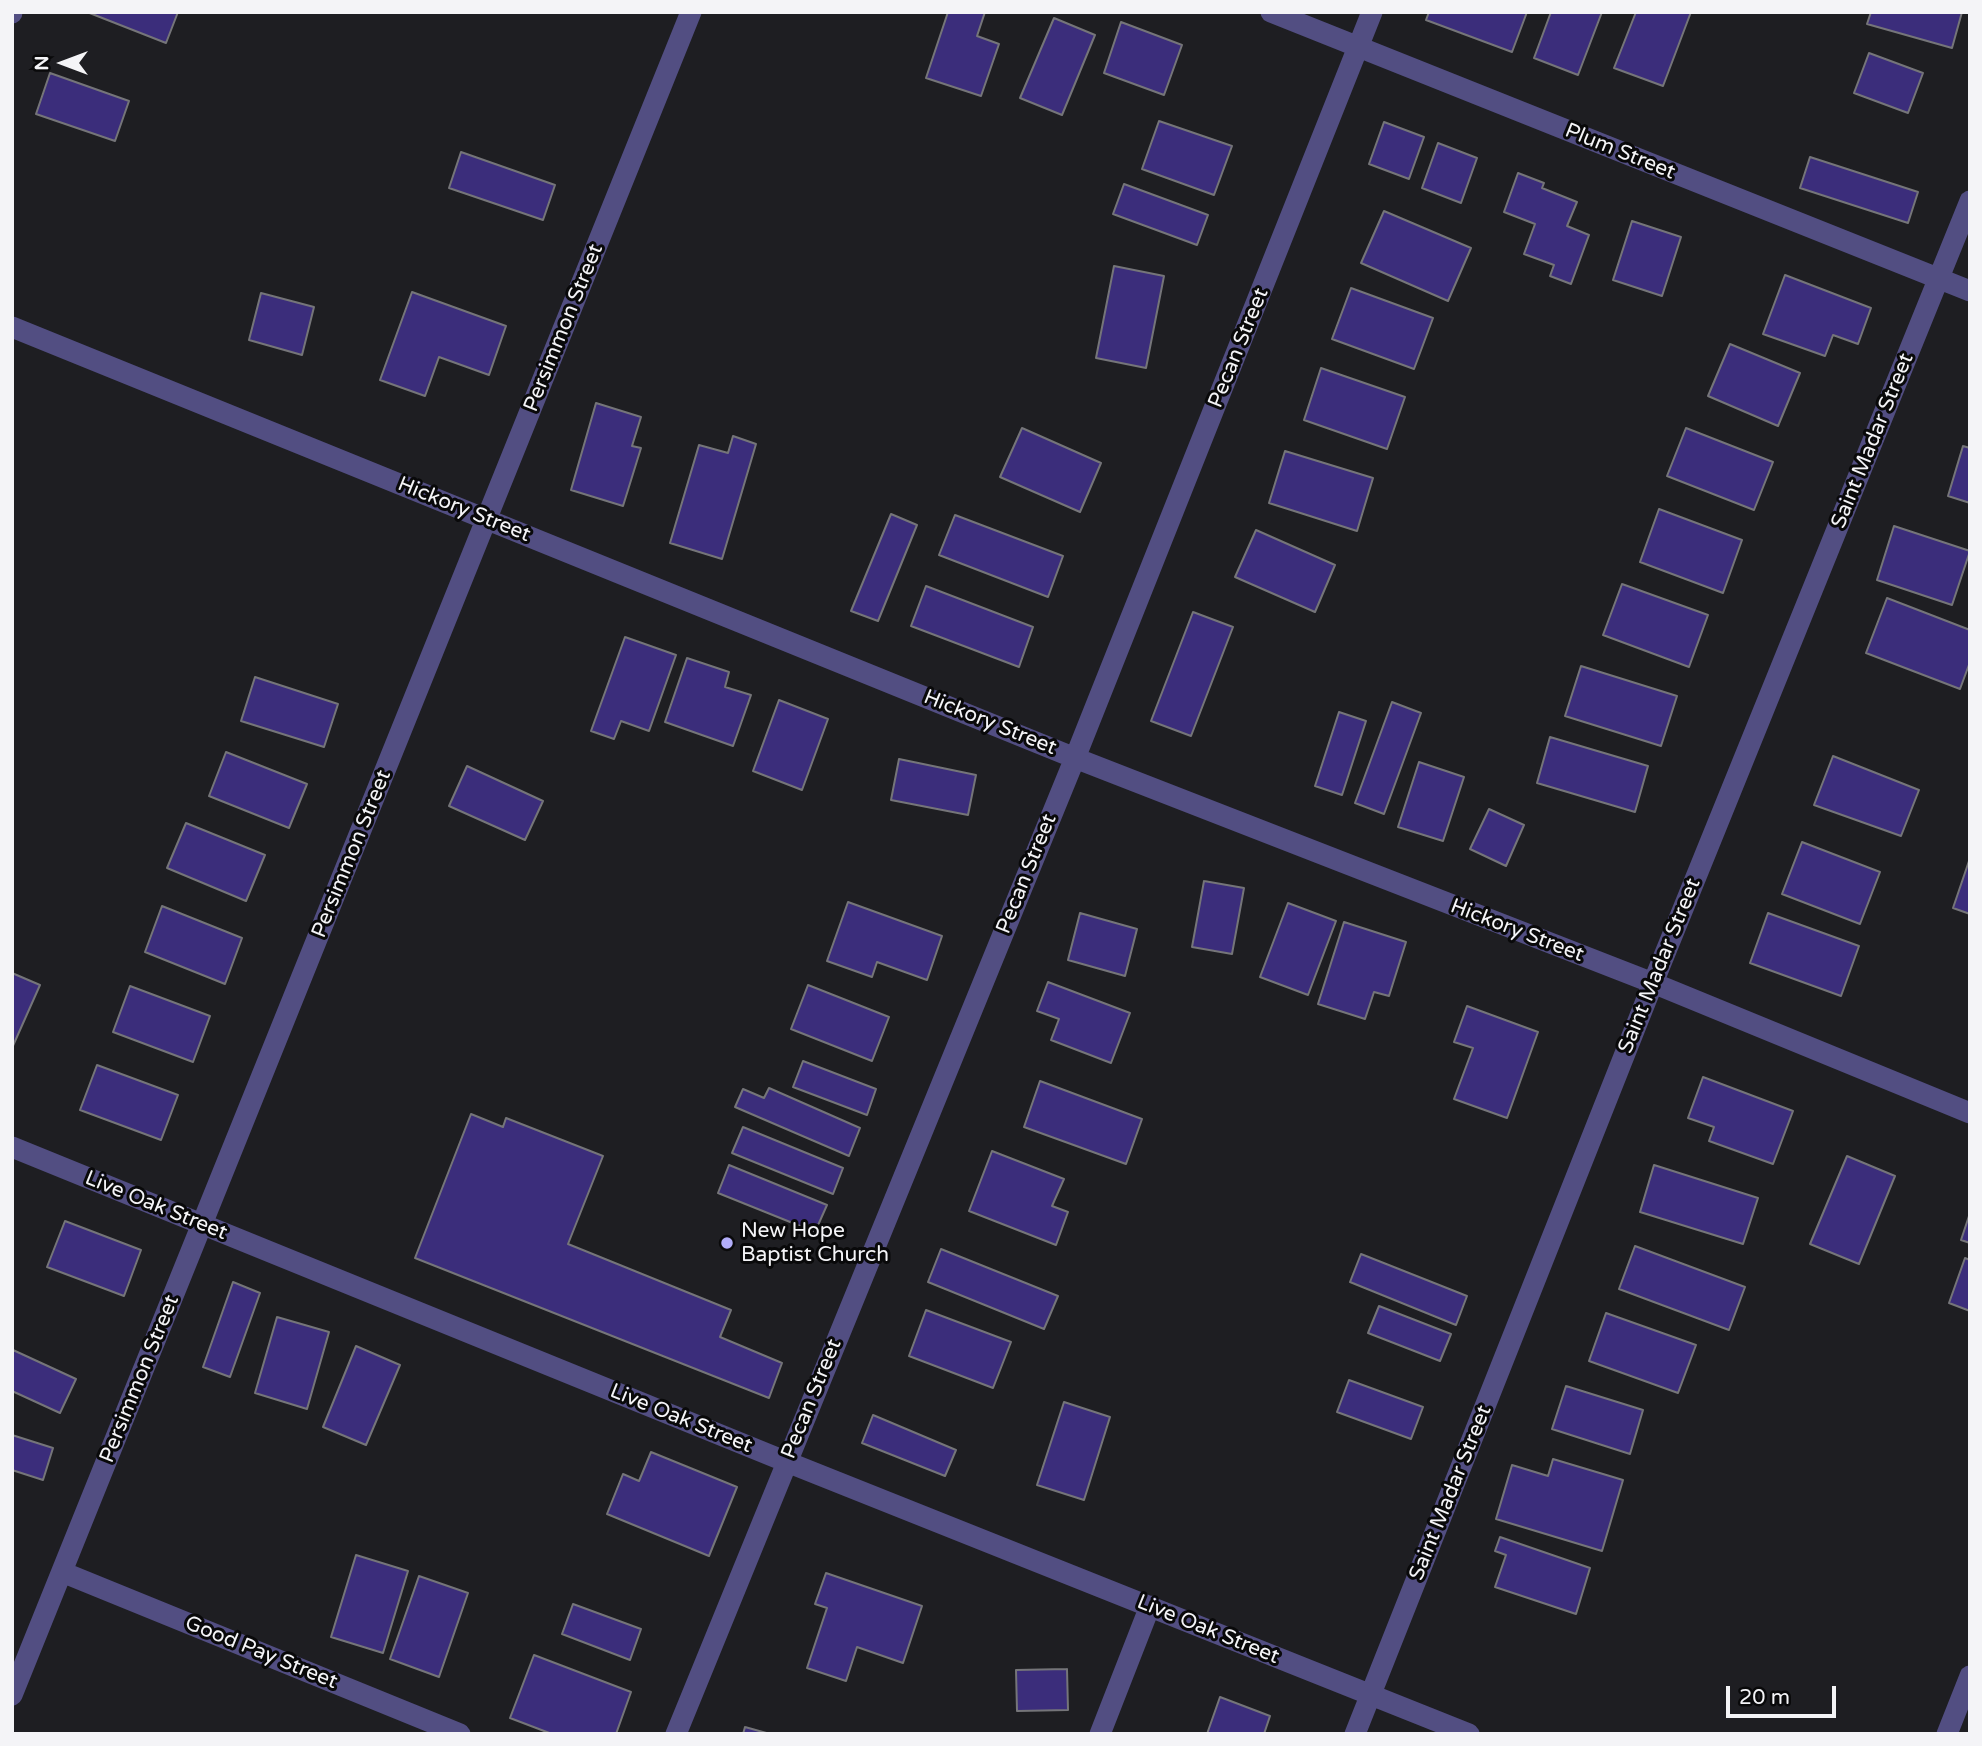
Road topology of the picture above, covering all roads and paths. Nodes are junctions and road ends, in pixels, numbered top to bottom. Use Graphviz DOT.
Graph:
graph roads {
  1 [pos="691,12"];
  2 [pos="1271,12"];
  3 [pos="1372,12"];
  4 [pos="1359,47"];
  5 [pos="1970,201"];
  6 [pos="1938,279"];
  7 [pos="1970,292"];
  8 [pos="12,327"];
  9 [pos="487,519"];
  10 [pos="1075,758"];
  11 [pos="1653,983"];
  12 [pos="1970,1113"];
  13 [pos="12,1147"];
  14 [pos="202,1224"];
  15 [pos="787,1462"];
  16 [pos="62,1572"];
  17 [pos="1150,1606"];
  18 [pos="1970,1676"];
  19 [pos="12,1695"];
  20 [pos="1371,1695"];
  21 [pos="460,1734"];
  22 [pos="676,1734"];
  23 [pos="1100,1734"];
  24 [pos="1355,1734"];
  25 [pos="1469,1734"];
  26 [pos="1947,1734"];
  1 -- 9 [label="street, Persimmon Street"];
  2 -- 4 [label="street, Plum Street"];
  3 -- 4 [label="street, Pecan Street"];
  4 -- 6 [label="street, Plum Street"];
  4 -- 10 [label="street, Pecan Street"];
  5 -- 6 [label="street, Saint Madar Street"];
  6 -- 7 [label="street, Plum Street"];
  6 -- 11 [label="street, Saint Madar Street"];
  8 -- 9 [label="street, Hickory Street"];
  9 -- 10 [label="street, Hickory Street"];
  9 -- 14 [label="street, Persimmon Street"];
  10 -- 11 [label="street, Hickory Street"];
  10 -- 15 [label="street, Pecan Street"];
  11 -- 12 [label="street, Hickory Street"];
  11 -- 20 [label="street, Saint Madar Street"];
  13 -- 14 [label="street, Live Oak Street"];
  14 -- 15 [label="street, Live Oak Street"];
  14 -- 16 [label="street, Persimmon Street"];
  15 -- 17 [label="street, Live Oak Street"];
  15 -- 22 [label="street, Pecan Street"];
  16 -- 19 [label="street, Persimmon Street"];
  16 -- 21 [label="street, Good Pay Street"];
  17 -- 20 [label="street, Live Oak Street"];
  17 -- 23 [label="street"];
  18 -- 26 [label="street"];
  20 -- 24 [label="street, Saint Madar Street"];
  20 -- 25 [label="street, Live Oak Street"];
}
